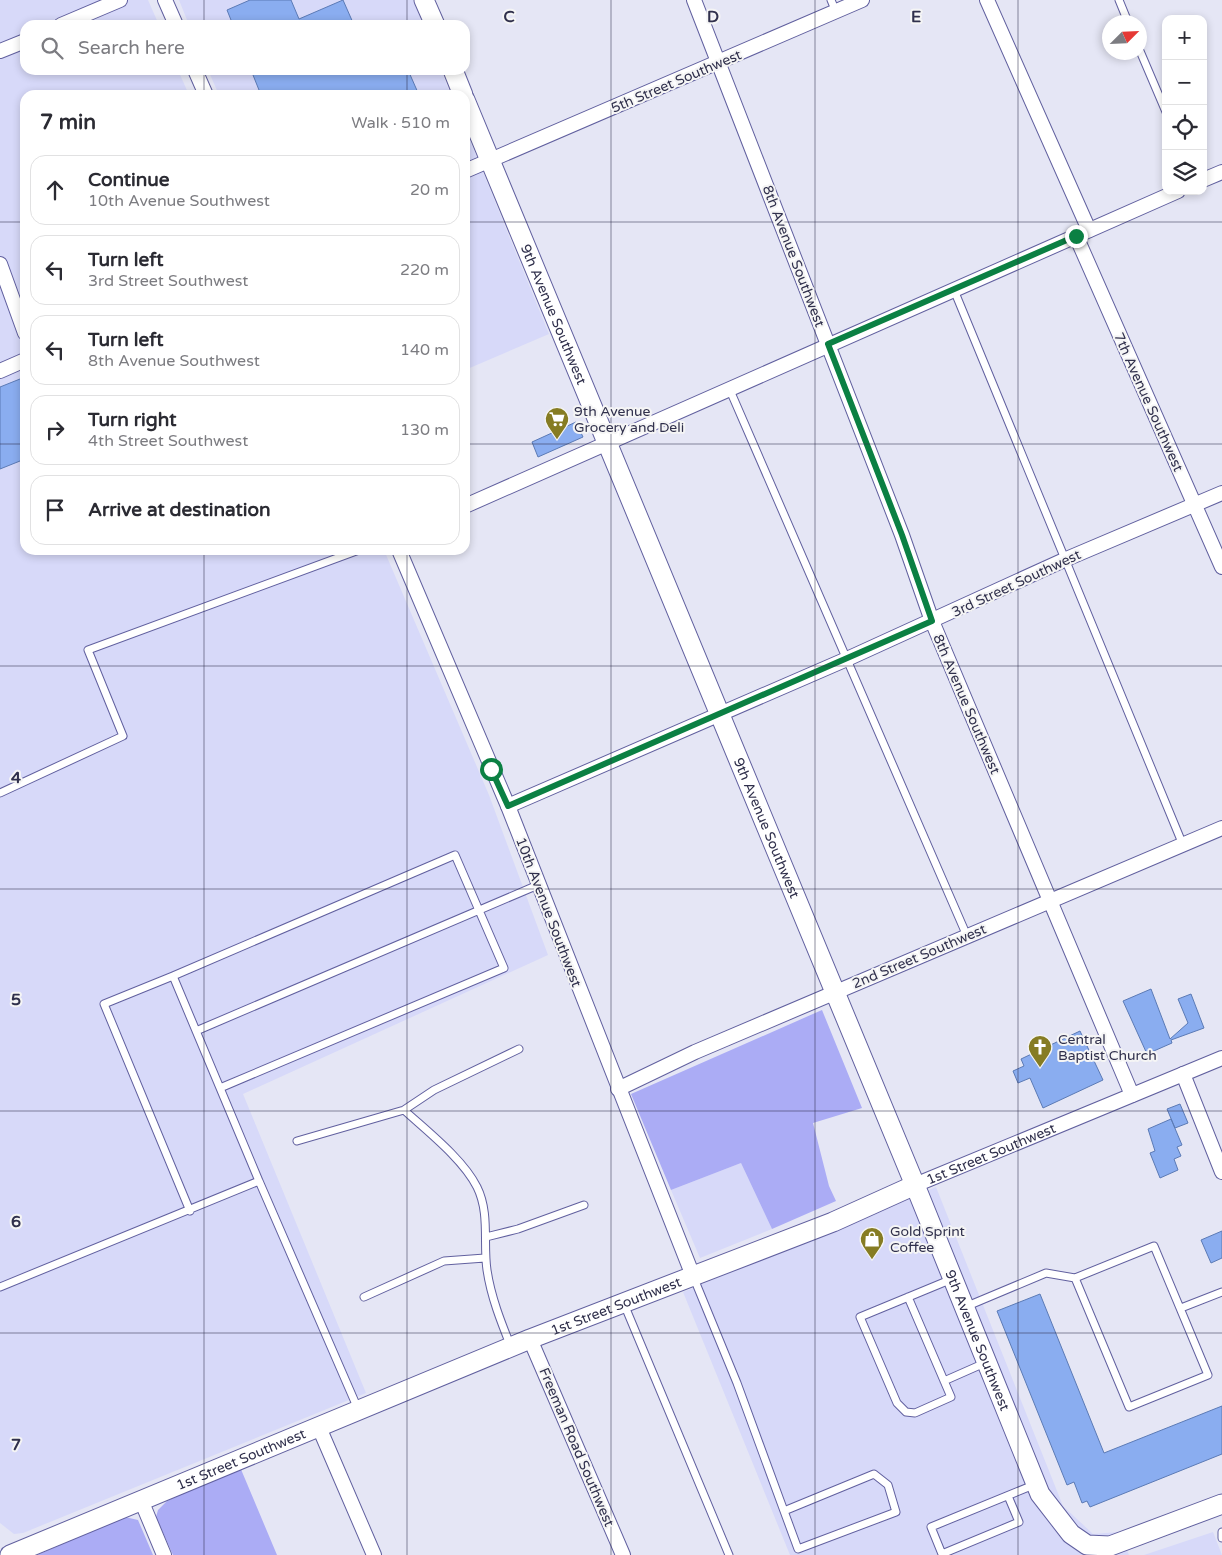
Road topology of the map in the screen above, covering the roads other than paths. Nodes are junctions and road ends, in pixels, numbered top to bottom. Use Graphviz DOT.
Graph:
graph roads {
  1 [pos="120,0"];
  2 [pos="165,0"];
  3 [pos="424,0"];
  4 [pos="694,0"];
  5 [pos="862,0"];
  6 [pos="988,0"];
  7 [pos="1118,0"];
  8 [pos="833,6"];
  9 [pos="1125,15"];
  10 [pos="73,20"];
  11 [pos="174,20"];
  12 [pos="432,20"];
  13 [pos="20,43"];
  14 [pos="0,51"];
  15 [pos="1144,60"];
  16 [pos="719,62"];
  17 [pos="197,75"];
  18 [pos="455,75"];
  19 [pos="204,90"];
  20 [pos="461,90"];
  21 [pos="1163,105"];
  22 [pos="470,112"];
  23 [pos="490,161"];
  24 [pos="470,169"];
  25 [pos="1222,172"];
  26 [pos="1207,178"];
  27 [pos="1169,195"];
  28 [pos="1083,233"];
  29 [pos="0,264"];
  30 [pos="954,289"];
  31 [pos="20,319"];
  32 [pos="828,344"];
  33 [pos="20,362"];
  34 [pos="0,372"];
  35 [pos="728,388"];
  36 [pos="606,443"];
  37 [pos="1222,493"];
  38 [pos="470,504"];
  39 [pos="1194,504"];
  40 [pos="345,555"];
  41 [pos="401,555"];
  42 [pos="1064,560"];
  43 [pos="1222,568"];
  44 [pos="932,621"];
  45 [pos="847,660"];
  46 [pos="720,715"];
  47 [pos="0,793"];
  48 [pos="508,806"];
  49 [pos="1222,828"];
  50 [pos="1182,845"];
  51 [pos="538,885"];
  52 [pos="1050,901"];
  53 [pos="479,911"];
  54 [pos="967,936"];
  55 [pos="173,976"];
  56 [pos="835,992"];
  57 [pos="196,1031"];
  58 [pos="520,1049"];
  59 [pos="1222,1058"];
  60 [pos="1183,1074"];
  61 [pos="220,1088"];
  62 [pos="618,1089"];
  63 [pos="1132,1095"];
  64 [pos="404,1110"];
  65 [pos="297,1141"];
  66 [pos="1222,1172"];
  67 [pos="259,1181"];
  68 [pos="914,1185"];
  69 [pos="584,1204"];
  70 [pos="190,1211"];
  71 [pos="486,1237"];
  72 [pos="486,1258"];
  73 [pos="694,1276"];
  74 [pos="953,1278"];
  75 [pos="1075,1278"];
  76 [pos="0,1288"];
  77 [pos="1222,1292"];
  78 [pos="364,1297"];
  79 [pos="908,1297"];
  80 [pos="623,1303"];
  81 [pos="964,1308"];
  82 [pos="1181,1308"];
  83 [pos="530,1339"];
  84 [pos="511,1347"];
  85 [pos="987,1362"];
  86 [pos="944,1381"];
  87 [pos="358,1409"];
  88 [pos="318,1426"];
  89 [pos="1036,1484"];
  90 [pos="1008,1496"];
  91 [pos="141,1500"];
  92 [pos="1220,1507"];
  93 [pos="784,1511"];
  94 [pos="1222,1532"];
  95 [pos="1222,1538"];
  96 [pos="1096,1548"];
  97 [pos="10,1555"];
  98 [pos="164,1555"];
  99 [pos="374,1555"];
  100 [pos="623,1555"];
  101 [pos="729,1555"];
  1 -- 10 [label="street"];
  2 -- 11 [label="street"];
  3 -- 12 [label="street"];
  4 -- 16 [label="street, 8th Avenue Southwest"];
  5 -- 8 [label="street, 5th Street Southwest"];
  6 -- 28 [label="street, 7th Avenue Southwest"];
  7 -- 9 [label="lane"];
  8 -- 16 [label="street, 5th Street Southwest"];
  13 -- 14 [label="street"];
  15 -- 21 [label="lane"];
  16 -- 23 [label="street, 5th Street Southwest"];
  16 -- 32 [label="street, 8th Avenue Southwest"];
  17 -- 19 [label="street"];
  18 -- 20 [label="street"];
  22 -- 23 [label="street, 9th Avenue Southwest"];
  23 -- 24 [label="street, 5th Street Southwest"];
  23 -- 36 [label="street, 9th Avenue Southwest"];
  25 -- 26 [label="street"];
  27 -- 28 [label="street"];
  28 -- 30 [label="street"];
  28 -- 39 [label="street, 7th Avenue Southwest"];
  29 -- 31 [label="street"];
  30 -- 32 [label="street"];
  30 -- 42 [label="lane"];
  32 -- 35 [label="street"];
  32 -- 44 [label="street, 8th Avenue Southwest"];
  33 -- 34 [label="street"];
  35 -- 36 [label="street"];
  35 -- 45 [label="lane"];
  36 -- 38 [label="street"];
  36 -- 46 [label="street, 9th Avenue Southwest"];
  37 -- 39 [label="street, 3rd Street Southwest"];
  39 -- 42 [label="street, 3rd Street Southwest"];
  39 -- 43 [label="street, 7th Avenue Southwest"];
  40 -- 47 [label="lane"];
  41 -- 48 [label="street, 10th Avenue Southwest"];
  42 -- 44 [label="street, 3rd Street Southwest"];
  42 -- 50 [label="lane"];
  44 -- 45 [label="street, 3rd Street Southwest"];
  44 -- 52 [label="street, 8th Avenue Southwest"];
  45 -- 46 [label="street, 3rd Street Southwest"];
  45 -- 54 [label="lane"];
  46 -- 48 [label="street, 3rd Street Southwest"];
  46 -- 56 [label="street, 9th Avenue Southwest"];
  48 -- 51 [label="street, 10th Avenue Southwest"];
  49 -- 50 [label="street, 2nd Street Southwest"];
  50 -- 52 [label="street, 2nd Street Southwest"];
  51 -- 53 [label="lane"];
  51 -- 62 [label="street, 10th Avenue Southwest"];
  52 -- 54 [label="street, 2nd Street Southwest"];
  52 -- 63 [label="street, 8th Avenue Southwest"];
  53 -- 55 [label="lane"];
  53 -- 57 [label="lane"];
  53 -- 61 [label="lane"];
  54 -- 56 [label="street, 2nd Street Southwest"];
  55 -- 57 [label="lane"];
  55 -- 70 [label="lane"];
  56 -- 62 [label="street, 2nd Street Southwest"];
  56 -- 68 [label="street, 9th Avenue Southwest"];
  57 -- 61 [label="lane"];
  58 -- 64 [label="lane"];
  59 -- 60 [label="street, 1st Street Southwest"];
  60 -- 63 [label="street, 1st Street Southwest"];
  60 -- 66 [label="street"];
  61 -- 67 [label="lane"];
  62 -- 73 [label="street, 10th Avenue Southwest"];
  63 -- 68 [label="street, 1st Street Southwest"];
  64 -- 65 [label="lane"];
  64 -- 71 [label="lane"];
  67 -- 70 [label="lane"];
  67 -- 87 [label="lane"];
  68 -- 73 [label="street, 1st Street Southwest"];
  68 -- 74 [label="street, 9th Avenue Southwest"];
  69 -- 71 [label="lane"];
  70 -- 76 [label="lane"];
  71 -- 72 [label="lane"];
  72 -- 78 [label="lane"];
  72 -- 84 [label="lane"];
  73 -- 80 [label="street, 1st Street Southwest"];
  73 -- 93 [label="lane"];
  74 -- 79 [label="lane"];
  74 -- 81 [label="street, 9th Avenue Southwest"];
  75 -- 81 [label="lane"];
  75 -- 82 [label="lane"];
  75 -- 82 [label="lane"];
  77 -- 82 [label="lane"];
  79 -- 86 [label="lane"];
  79 -- 86 [label="lane"];
  80 -- 83 [label="street, 1st Street Southwest"];
  80 -- 101 [label="lane"];
  81 -- 85 [label="street, 9th Avenue Southwest"];
  83 -- 84 [label="street, 1st Street Southwest"];
  83 -- 100 [label="street, Freeman Road Southwest"];
  84 -- 87 [label="street, 1st Street Southwest"];
  85 -- 86 [label="lane"];
  85 -- 89 [label="street, 9th Avenue Southwest"];
  87 -- 88 [label="street, 1st Street Southwest"];
  88 -- 91 [label="street, 1st Street Southwest"];
  88 -- 99 [label="street"];
  89 -- 90 [label="lane"];
  89 -- 96 [label="street, 9th Avenue Southwest"];
  90 -- 90 [label="lane"];
  91 -- 97 [label="street, 1st Street Southwest"];
  91 -- 98 [label="street"];
  92 -- 96 [label="street"];
  93 -- 93 [label="lane"];
  94 -- 95 [label="lane"];
}
